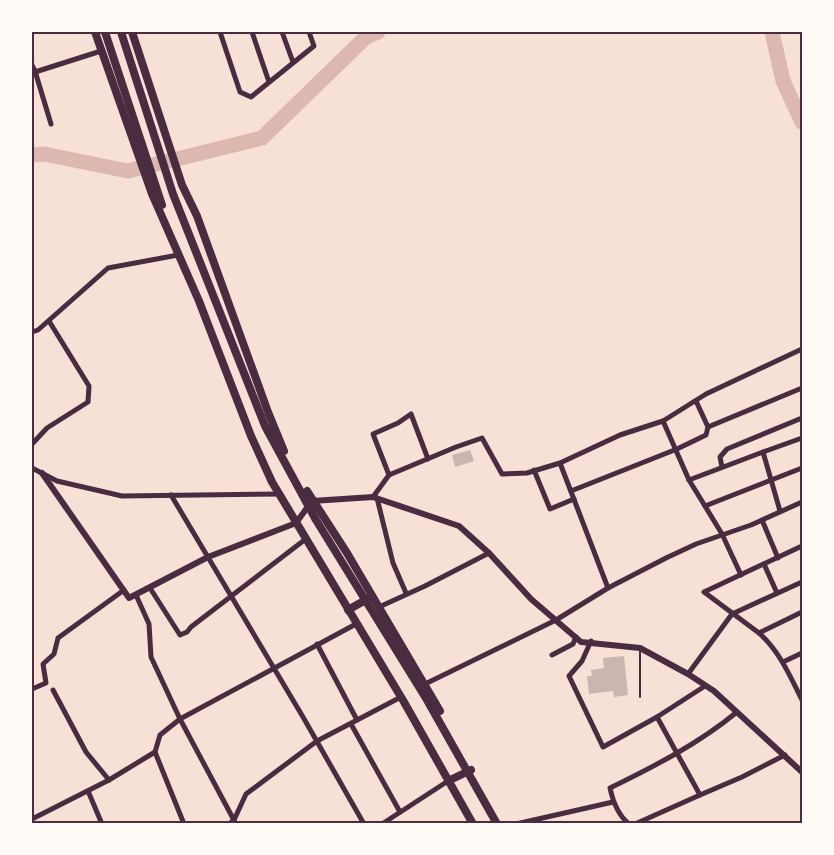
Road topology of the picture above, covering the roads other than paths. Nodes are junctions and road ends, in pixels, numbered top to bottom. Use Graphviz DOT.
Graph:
graph roads {
  1 [pos="95,32"];
  2 [pos="105,32"];
  3 [pos="121,32"];
  4 [pos="132,32"];
  5 [pos="220,32"];
  6 [pos="252,32"];
  7 [pos="282,32"];
  8 [pos="309,32"];
  9 [pos="101,51"];
  10 [pos="293,62"];
  11 [pos="32,65"];
  12 [pos="33,72"];
  13 [pos="269,82"];
  14 [pos="51,124"];
  15 [pos="182,185"];
  16 [pos="152,194"];
  17 [pos="178,255"];
  18 [pos="49,321"];
  19 [pos="32,332"];
  20 [pos="802,349"];
  21 [pos="802,388"];
  22 [pos="696,401"];
  23 [pos="802,418"];
  24 [pos="663,421"];
  25 [pos="708,427"];
  26 [pos="802,438"];
  27 [pos="32,444"];
  28 [pos="677,449"];
  29 [pos="763,452"];
  30 [pos="428,459"];
  31 [pos="560,463"];
  32 [pos="722,467"];
  33 [pos="32,468"];
  34 [pos="802,468"];
  35 [pos="534,470"];
  36 [pos="42,473"];
  37 [pos="389,475"];
  38 [pos="689,480"];
  39 [pos="771,480"];
  40 [pos="571,491"];
  41 [pos="281,494"];
  42 [pos="171,495"];
  43 [pos="375,498"];
  44 [pos="574,499"];
  45 [pos="312,501"];
  46 [pos="802,502"];
  47 [pos="705,506"];
  48 [pos="780,511"];
  49 [pos="762,520"];
  50 [pos="296,523"];
  51 [pos="722,534"];
  52 [pos="307,538"];
  53 [pos="802,546"];
  54 [pos="489,553"];
  55 [pos="208,557"];
  56 [pos="778,558"];
  57 [pos="764,564"];
  58 [pos="741,575"];
  59 [pos="802,582"];
  60 [pos="150,588"];
  61 [pos="608,588"];
  62 [pos="124,590"];
  63 [pos="405,593"];
  64 [pos="777,593"];
  65 [pos="136,595"];
  66 [pos="232,596"];
  67 [pos="372,596"];
  68 [pos="379,607"];
  69 [pos="348,610"];
  70 [pos="802,612"];
  71 [pos="732,614"];
  72 [pos="556,620"];
  73 [pos="356,624"];
  74 [pos="759,633"];
  75 [pos="576,637"];
  76 [pos="591,641"];
  77 [pos="317,644"];
  78 [pos="640,648"];
  79 [pos="802,652"];
  80 [pos="552,655"];
  81 [pos="783,662"];
  82 [pos="274,667"];
  83 [pos="688,674"];
  84 [pos="425,684"];
  85 [pos="705,686"];
  86 [pos="32,689"];
  87 [pos="53,690"];
  88 [pos="401,697"];
  89 [pos="640,697"];
  90 [pos="802,700"];
  91 [pos="737,712"];
  92 [pos="657,717"];
  93 [pos="180,718"];
  94 [pos="357,720"];
  95 [pos="351,724"];
  96 [pos="317,741"];
  97 [pos="155,752"];
  98 [pos="677,754"];
  99 [pos="785,755"];
  100 [pos="471,770"];
  101 [pos="802,772"];
  102 [pos="109,780"];
  103 [pos="448,781"];
  104 [pos="87,791"];
  105 [pos="700,795"];
  106 [pos="613,802"];
  107 [pos="400,812"];
  108 [pos="32,819"];
  109 [pos="233,822"];
  110 [pos="102,824"];
  111 [pos="184,824"];
  112 [pos="364,824"];
  113 [pos="382,824"];
  114 [pos="473,824"];
  115 [pos="478,824"];
  116 [pos="496,824"];
  117 [pos="502,824"];
  118 [pos="516,824"];
  119 [pos="629,824"];
  120 [pos="635,824"];
  1 -- 9 [label="highway"];
  2 -- 115 [label="highway"];
  3 -- 116 [label="highway"];
  4 -- 15 [label="highway"];
  5 -- 13 [label="street"];
  6 -- 13 [label="street"];
  7 -- 10 [label="street"];
  8 -- 10 [label="street"];
  9 -- 12 [label="street"];
  9 -- 16 [label="highway"];
  10 -- 13 [label="street"];
  11 -- 12 [label="street"];
  12 -- 14 [label="street"];
  15 -- 16 [label="highway"];
  15 -- 45 [label="highway"];
  16 -- 17 [label="highway"];
  17 -- 18 [label="street"];
  17 -- 41 [label="highway"];
  18 -- 19 [label="street"];
  18 -- 27 [label="street"];
  20 -- 22 [label="street"];
  21 -- 25 [label="street"];
  22 -- 24 [label="street"];
  22 -- 25 [label="street"];
  23 -- 32 [label="street"];
  24 -- 28 [label="street"];
  24 -- 31 [label="street"];
  25 -- 28 [label="street"];
  26 -- 29 [label="street"];
  28 -- 38 [label="street"];
  28 -- 40 [label="street"];
  29 -- 32 [label="street"];
  29 -- 39 [label="street"];
  30 -- 35 [label="street"];
  30 -- 37 [label="street"];
  30 -- 37 [label="street"];
  31 -- 35 [label="street"];
  31 -- 40 [label="street"];
  32 -- 38 [label="street"];
  33 -- 36 [label="street"];
  34 -- 39 [label="street"];
  35 -- 44 [label="street"];
  36 -- 42 [label="street"];
  36 -- 62 [label="street"];
  37 -- 43 [label="street"];
  38 -- 47 [label="street"];
  39 -- 47 [label="street"];
  39 -- 48 [label="street"];
  40 -- 44 [label="street"];
  41 -- 42 [label="street"];
  41 -- 50 [label="highway"];
  42 -- 55 [label="street"];
  43 -- 45 [label="street"];
  43 -- 54 [label="street"];
  43 -- 63 [label="street"];
  44 -- 61 [label="street"];
  45 -- 50 [label="street"];
  45 -- 67 [label="highway"];
  46 -- 48 [label="street"];
  47 -- 51 [label="street"];
  48 -- 49 [label="street"];
  49 -- 51 [label="street"];
  49 -- 56 [label="street"];
  50 -- 52 [label="highway"];
  50 -- 55 [label="street"];
  51 -- 58 [label="street"];
  51 -- 61 [label="street"];
  52 -- 66 [label="street"];
  52 -- 69 [label="highway"];
  53 -- 56 [label="street"];
  54 -- 63 [label="street"];
  54 -- 72 [label="street"];
  55 -- 60 [label="street"];
  55 -- 66 [label="street"];
  56 -- 57 [label="street"];
  57 -- 58 [label="street"];
  57 -- 64 [label="street"];
  58 -- 71 [label="street"];
  59 -- 64 [label="street"];
  60 -- 65 [label="street"];
  60 -- 66 [label="street"];
  61 -- 72 [label="street"];
  62 -- 65 [label="street"];
  62 -- 86 [label="street"];
  63 -- 68 [label="street"];
  64 -- 71 [label="street"];
  65 -- 93 [label="street"];
  66 -- 82 [label="street"];
  67 -- 68 [label="highway"];
  67 -- 69 [label="highway"];
  68 -- 84 [label="highway"];
  69 -- 73 [label="highway"];
  70 -- 74 [label="street"];
  71 -- 74 [label="street"];
  71 -- 83 [label="street"];
  72 -- 75 [label="street"];
  72 -- 84 [label="street"];
  73 -- 77 [label="street"];
  73 -- 88 [label="highway"];
  74 -- 81 [label="street"];
  75 -- 76 [label="street"];
  75 -- 80 [label="street"];
  76 -- 78 [label="street"];
  76 -- 92 [label="street"];
  77 -- 82 [label="street"];
  77 -- 94 [label="street"];
  78 -- 83 [label="street"];
  78 -- 89 [label="lane"];
  79 -- 81 [label="street"];
  81 -- 90 [label="street"];
  82 -- 93 [label="street"];
  82 -- 96 [label="street"];
  83 -- 85 [label="street"];
  84 -- 100 [label="highway"];
  85 -- 91 [label="street"];
  85 -- 92 [label="street"];
  87 -- 102 [label="street"];
  88 -- 94 [label="street"];
  88 -- 103 [label="highway"];
  91 -- 98 [label="street"];
  91 -- 99 [label="street"];
  92 -- 98 [label="street"];
  93 -- 97 [label="street"];
  93 -- 109 [label="street"];
  94 -- 95 [label="street"];
  95 -- 96 [label="street"];
  95 -- 107 [label="street"];
  96 -- 109 [label="street"];
  96 -- 112 [label="street"];
  97 -- 102 [label="street"];
  97 -- 111 [label="street"];
  98 -- 105 [label="street"];
  98 -- 106 [label="street"];
  99 -- 101 [label="street"];
  99 -- 105 [label="street"];
  100 -- 103 [label="highway"];
  100 -- 117 [label="highway"];
  102 -- 104 [label="street"];
  103 -- 107 [label="street"];
  103 -- 114 [label="highway"];
  104 -- 108 [label="street"];
  104 -- 110 [label="street"];
  105 -- 120 [label="street"];
  106 -- 118 [label="street"];
  106 -- 119 [label="street"];
  107 -- 113 [label="street"];
}
